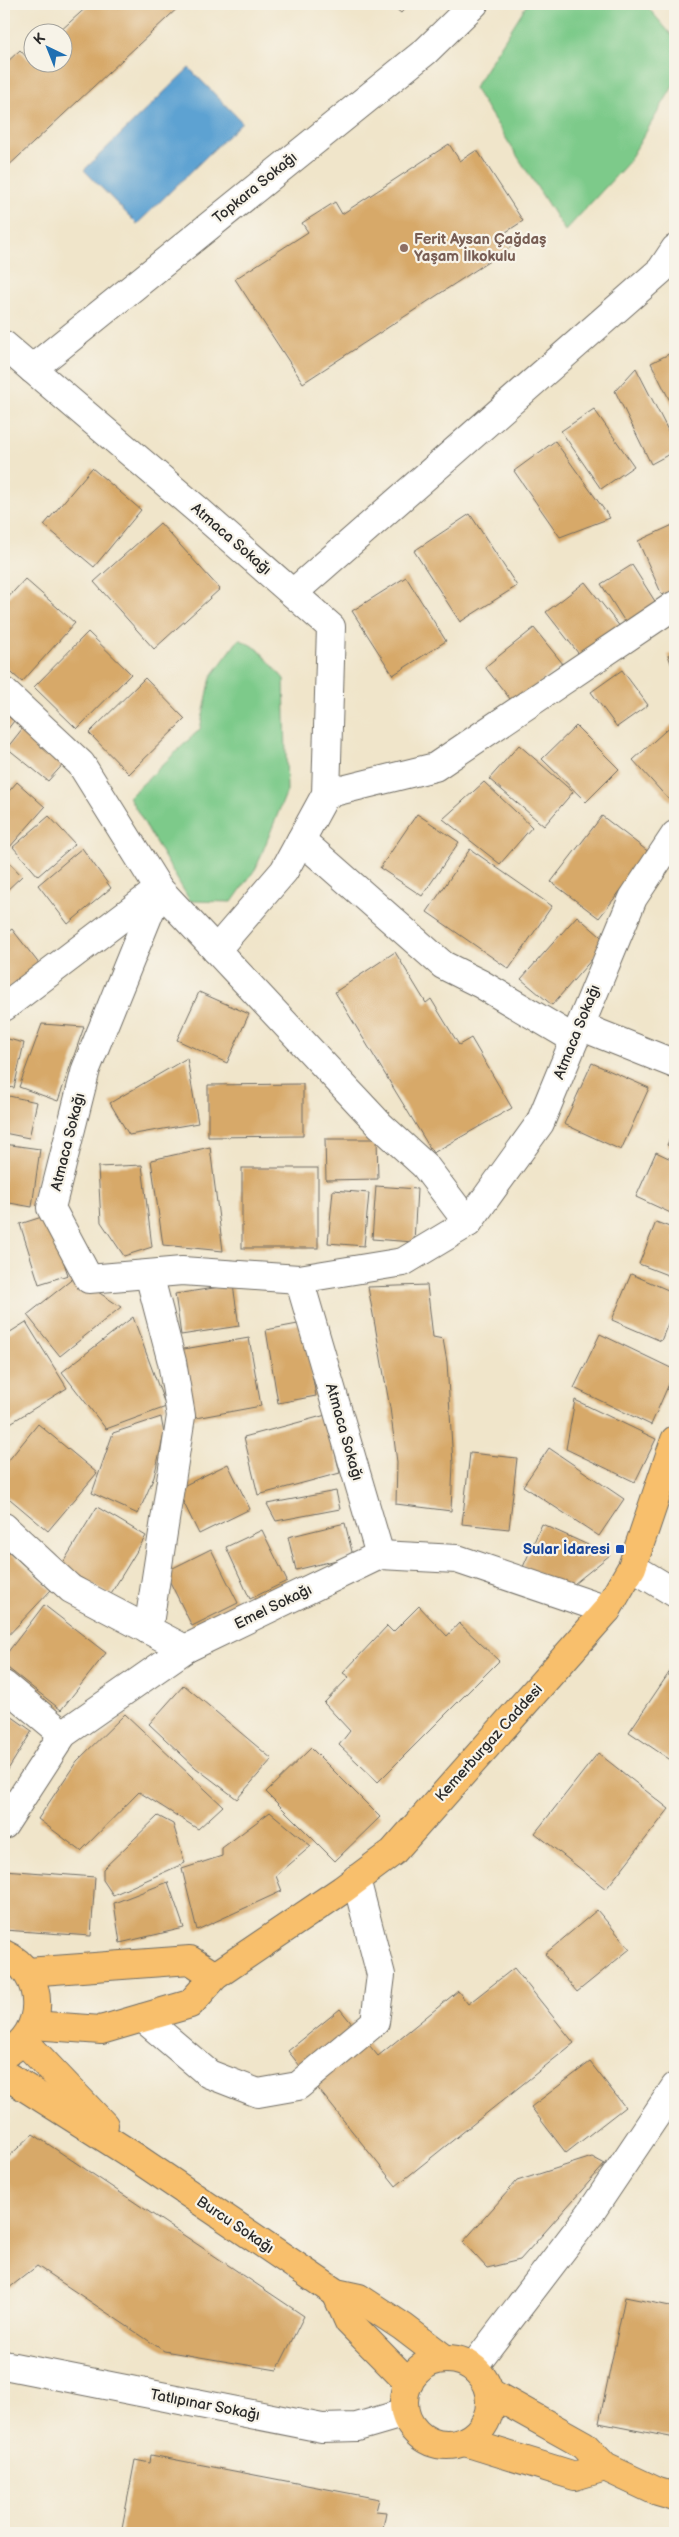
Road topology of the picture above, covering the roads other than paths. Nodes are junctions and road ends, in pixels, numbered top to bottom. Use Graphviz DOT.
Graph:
graph roads {
  1 [pos="474,4"];
  2 [pos="675,249"];
  3 [pos="4,345"];
  4 [pos="32,369"];
  5 [pos="292,593"];
  6 [pos="675,605"];
  7 [pos="4,692"];
  8 [pos="326,794"];
  9 [pos="675,835"];
  10 [pos="301,840"];
  11 [pos="159,889"];
  12 [pos="216,950"];
  13 [pos="4,1007"];
  14 [pos="577,1033"];
  15 [pos="675,1064"];
  16 [pos="468,1223"];
  17 [pos="149,1274"];
  18 [pos="300,1279"];
  19 [pos="675,1440"];
  20 [pos="4,1527"];
  21 [pos="380,1555"];
  22 [pos="632,1567"];
  23 [pos="675,1593"];
  24 [pos="608,1610"];
  25 [pos="148,1630"];
  26 [pos="185,1649"];
  27 [pos="4,1685"];
  28 [pos="63,1734"];
  29 [pos="4,1825"];
  30 [pos="356,1880"];
  31 [pos="4,1954"];
  32 [pos="27,1972"];
  33 [pos="215,1976"];
  34 [pos="143,2018"];
  35 [pos="20,2040"];
  36 [pos="4,2074"];
  37 [pos="675,2087"];
  38 [pos="135,2157"];
  39 [pos="336,2294"];
  40 [pos="444,2359"];
  41 [pos="4,2365"];
  42 [pos="473,2368"];
  43 [pos="409,2383"];
  44 [pos="489,2392"];
  45 [pos="405,2413"];
  46 [pos="465,2442"];
  47 [pos="605,2468"];
  48 [pos="675,2497"];
  1 -- 4 [label="street, Topkara Sokağı"];
  2 -- 5 [label="street"];
  3 -- 4 [label="street, Atmaca Sokağı"];
  4 -- 5 [label="street, Atmaca Sokağı"];
  5 -- 8 [label="street, Atmaca Sokağı"];
  6 -- 8 [label="street"];
  7 -- 11 [label="street"];
  8 -- 10 [label="street, Atmaca Sokağı"];
  9 -- 14 [label="street, Atmaca Sokağı"];
  10 -- 12 [label="street, Atmaca Sokağı"];
  10 -- 14 [label="street"];
  11 -- 12 [label="street"];
  11 -- 13 [label="street"];
  11 -- 17 [label="street, Atmaca Sokağı"];
  12 -- 16 [label="street"];
  14 -- 15 [label="street"];
  14 -- 16 [label="street, Atmaca Sokağı"];
  16 -- 18 [label="street, Atmaca Sokağı"];
  17 -- 18 [label="street, Atmaca Sokağı"];
  17 -- 25 [label="street"];
  18 -- 21 [label="street, Atmaca Sokağı"];
  19 -- 22 [label="main road, Kemerburgaz Caddesi"];
  20 -- 25 [label="street"];
  21 -- 24 [label="street, Emel Sokağı"];
  21 -- 26 [label="street, Emel Sokağı"];
  22 -- 23 [label="street"];
  22 -- 24 [label="main road, Kemerburgaz Caddesi"];
  24 -- 30 [label="main road, Kemerburgaz Caddesi"];
  25 -- 26 [label="street"];
  26 -- 28 [label="street, Emel Sokağı"];
  27 -- 28 [label="street"];
  28 -- 29 [label="street, Emel Sokağı"];
  30 -- 33 [label="main road, Kemerburgaz Caddesi"];
  30 -- 34 [label="street"];
  31 -- 32 [label="main road"];
  32 -- 33 [label="main road"];
  32 -- 35 [label="main road"];
  33 -- 34 [label="main road, Kemerburgaz Caddesi"];
  34 -- 35 [label="main road, Kemerburgaz Caddesi"];
  35 -- 38 [label="main road, Burcu Sokağı"];
  36 -- 38 [label="main road, Burcu Sokağı"];
  37 -- 42 [label="street"];
  38 -- 39 [label="main road, Burcu Sokağı"];
  39 -- 40 [label="main road, Burcu Sokağı"];
  39 -- 43 [label="main road"];
  40 -- 42 [label="main road"];
  40 -- 43 [label="main road"];
  41 -- 45 [label="street, Tatlıpınar Sokağı"];
  42 -- 44 [label="main road"];
  43 -- 45 [label="main road"];
  44 -- 46 [label="main road"];
  44 -- 47 [label="main road"];
  45 -- 46 [label="main road"];
  46 -- 47 [label="main road"];
  47 -- 48 [label="main road"];
}
